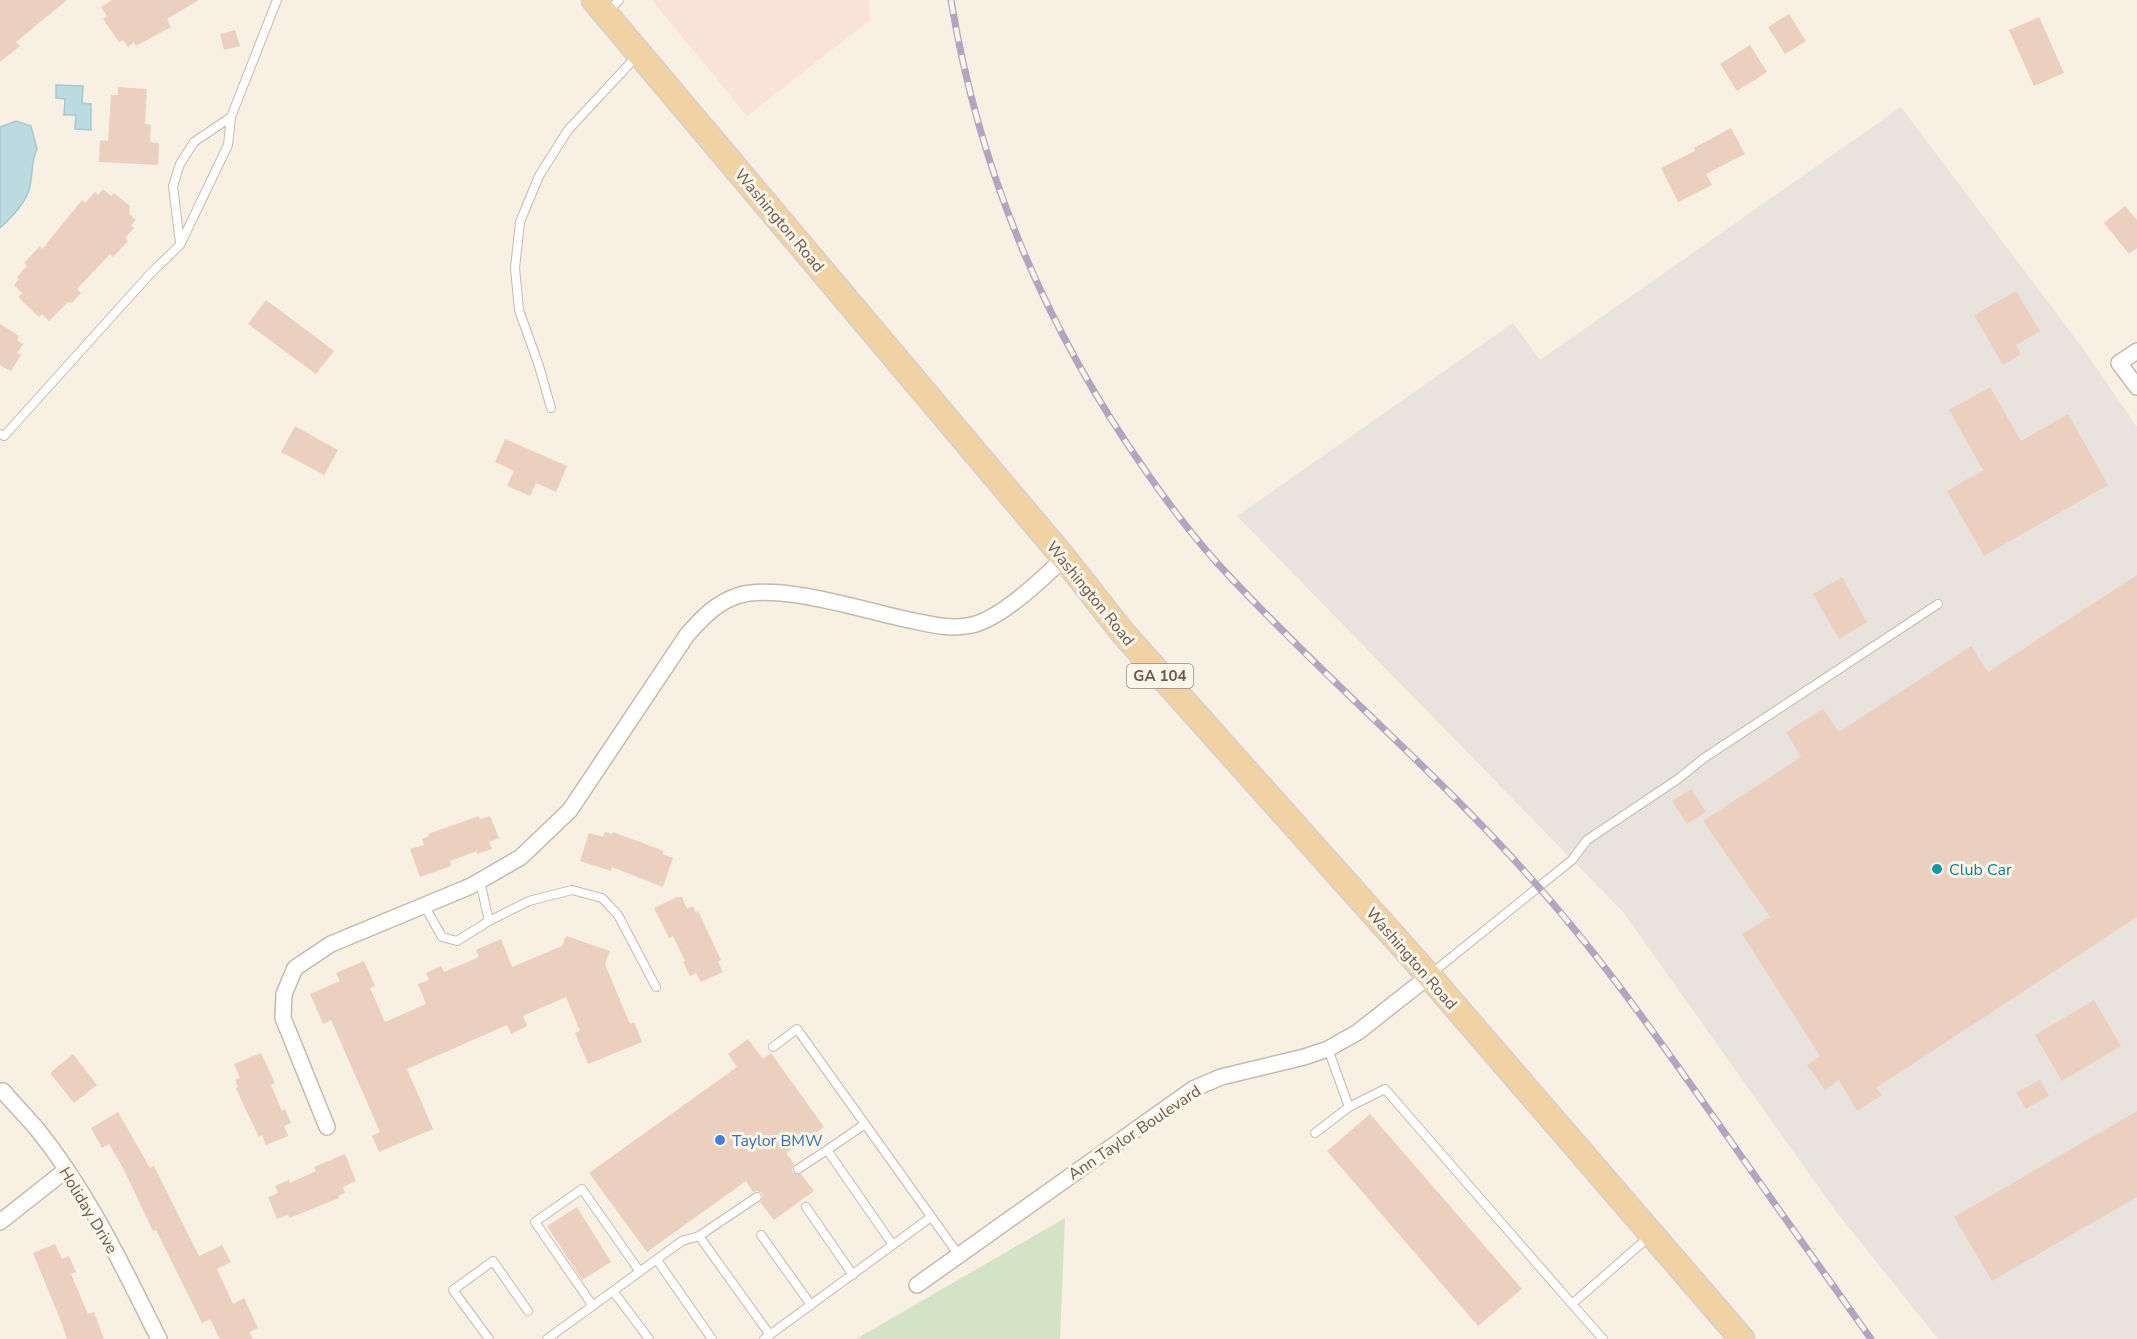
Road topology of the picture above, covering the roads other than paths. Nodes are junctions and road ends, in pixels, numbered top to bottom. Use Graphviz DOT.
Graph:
graph roads {
  1 [pos="277,0"];
  2 [pos="606,5"];
  3 [pos="639,53"];
  4 [pos="231,117"];
  5 [pos="180,245"];
  6 [pos="2137,351"];
  7 [pos="2137,387"];
  8 [pos="551,408"];
  9 [pos="0,434"];
  10 [pos="1064,558"];
  11 [pos="1938,604"];
  12 [pos="480,880"];
  13 [pos="423,905"];
  14 [pos="489,921"];
  15 [pos="1429,976"];
  16 [pos="656,987"];
  17 [pos="772,1047"];
  18 [pos="1328,1049"];
  19 [pos="3,1092"];
  20 [pos="1349,1107"];
  21 [pos="865,1124"];
  22 [pos="327,1127"];
  23 [pos="1316,1133"];
  24 [pos="827,1150"];
  25 [pos="798,1169"];
  26 [pos="66,1170"];
  27 [pos="757,1197"];
  28 [pos="806,1207"];
  29 [pos="931,1217"];
  30 [pos="0,1222"];
  31 [pos="761,1235"];
  32 [pos="1651,1235"];
  33 [pos="699,1236"];
  34 [pos="893,1245"];
  35 [pos="958,1254"];
  36 [pos="657,1260"];
  37 [pos="640,1272"];
  38 [pos="853,1275"];
  39 [pos="917,1285"];
  40 [pos="613,1291"];
  41 [pos="1572,1304"];
  42 [pos="811,1305"];
  43 [pos="593,1306"];
  44 [pos="528,1311"];
  45 [pos="767,1337"];
  46 [pos="159,1339"];
  47 [pos="489,1339"];
  48 [pos="547,1339"];
  49 [pos="649,1339"];
  50 [pos="712,1339"];
  51 [pos="1603,1339"];
  52 [pos="1742,1339"];
  1 -- 4 [label="lane"];
  2 -- 3 [label="main road, Washington Road / GA 104"];
  3 -- 8 [label="lane"];
  3 -- 10 [label="main road, Washington Road / GA 104"];
  4 -- 5 [label="lane"];
  4 -- 5 [label="lane"];
  5 -- 9 [label="lane"];
  6 -- 7 [label="street"];
  10 -- 12 [label="street"];
  10 -- 15 [label="main road, Washington Road / GA 104"];
  11 -- 15 [label="lane"];
  12 -- 13 [label="street"];
  12 -- 14 [label="lane"];
  13 -- 14 [label="lane"];
  13 -- 22 [label="street"];
  14 -- 16 [label="lane"];
  15 -- 18 [label="street, Ann Taylor Boulevard"];
  15 -- 32 [label="main road, Washington Road / GA 104"];
  17 -- 21 [label="lane"];
  18 -- 20 [label="lane"];
  18 -- 35 [label="street, Ann Taylor Boulevard"];
  19 -- 26 [label="street, Holiday Drive"];
  20 -- 23 [label="lane"];
  20 -- 41 [label="lane"];
  21 -- 24 [label="lane"];
  21 -- 29 [label="lane"];
  24 -- 25 [label="lane"];
  24 -- 34 [label="lane"];
  26 -- 30 [label="street"];
  26 -- 46 [label="street, Holiday Drive"];
  27 -- 33 [label="lane"];
  28 -- 38 [label="lane"];
  29 -- 34 [label="lane"];
  29 -- 35 [label="lane"];
  31 -- 42 [label="lane"];
  32 -- 41 [label="lane"];
  32 -- 52 [label="main road, Washington Road / GA 104"];
  33 -- 36 [label="lane"];
  33 -- 45 [label="lane"];
  34 -- 38 [label="lane"];
  35 -- 39 [label="street, Ann Taylor Boulevard"];
  36 -- 37 [label="lane"];
  36 -- 50 [label="lane"];
  37 -- 40 [label="lane"];
  37 -- 43 [label="lane"];
  38 -- 42 [label="lane"];
  40 -- 43 [label="lane"];
  40 -- 49 [label="lane"];
  41 -- 51 [label="lane"];
  42 -- 45 [label="lane"];
  43 -- 48 [label="lane"];
  44 -- 47 [label="lane"];
}
